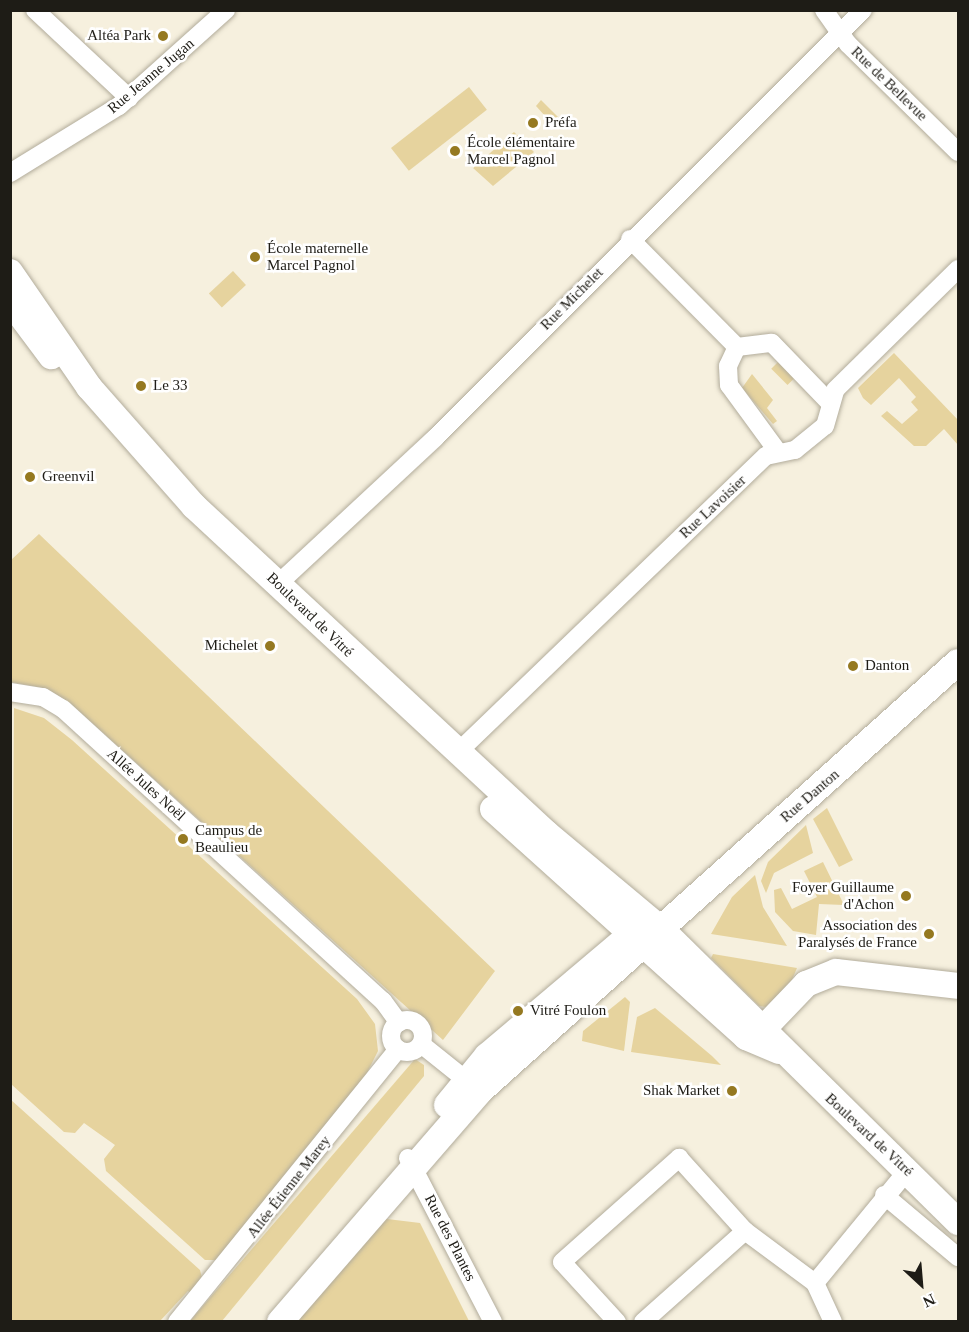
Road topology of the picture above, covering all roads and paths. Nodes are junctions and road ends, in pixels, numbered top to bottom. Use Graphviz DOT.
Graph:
graph roads {
  1 [pos="35,10"];
  2 [pos="226,10"];
  3 [pos="824,10"];
  4 [pos="863,10"];
  5 [pos="838,31"];
  6 [pos="129,98"];
  7 [pos="958,152"];
  8 [pos="10,173"];
  9 [pos="630,240"];
  10 [pos="958,268"];
  11 [pos="10,272"];
  12 [pos="10,301"];
  13 [pos="737,347"];
  14 [pos="830,404"];
  15 [pos="778,452"];
  16 [pos="278,584"];
  17 [pos="957,667"];
  18 [pos="10,692"];
  19 [pos="457,753"];
  20 [pos="646,933"];
  21 [pos="958,986"];
  22 [pos="399,1023"];
  23 [pos="764,1028"];
  24 [pos="421,1044"];
  25 [pos="398,1049"];
  26 [pos="778,1050"];
  27 [pos="473,1086"];
  28 [pos="410,1162"];
  29 [pos="907,1171"];
  30 [pos="884,1195"];
  31 [pos="958,1222"];
  32 [pos="745,1231"];
  33 [pos="958,1257"];
  34 [pos="815,1283"];
  35 [pos="177,1322"];
  36 [pos="280,1322"];
  37 [pos="493,1322"];
  38 [pos="616,1322"];
  39 [pos="643,1322"];
  40 [pos="832,1322"];
  1 -- 6 [label="street"];
  2 -- 6 [label="street, Rue Jeanne Jugan"];
  3 -- 5 [label="street, Rue de Bellevue"];
  4 -- 5 [label="street, Rue Michelet"];
  5 -- 7 [label="street, Rue de Bellevue"];
  5 -- 9 [label="street, Rue Michelet"];
  6 -- 8 [label="street, Rue Jeanne Jugan"];
  9 -- 13 [label="street"];
  9 -- 16 [label="street, Rue Michelet"];
  10 -- 14 [label="street, Rue Lavoisier"];
  11 -- 16 [label="main road, Boulevard de Vitré"];
  12 -- 20 [label="main road, Boulevard de Vitré"];
  13 -- 14 [label="street"];
  13 -- 15 [label="street"];
  14 -- 15 [label="street, Rue Lavoisier"];
  15 -- 19 [label="street, Rue Lavoisier"];
  16 -- 19 [label="main road, Boulevard de Vitré"];
  17 -- 20 [label="main road, Rue Danton"];
  18 -- 22 [label="street, Allée Jules Noël"];
  19 -- 20 [label="main road, Boulevard de Vitré"];
  20 -- 23 [label="main road, Boulevard de Vitré"];
  20 -- 26 [label="main road, Boulevard de Vitré"];
  20 -- 27 [label="main road"];
  20 -- 27 [label="main road"];
  21 -- 23 [label="main road"];
  22 -- 24 [label="street"];
  22 -- 25 [label="street"];
  23 -- 26 [label="main road, Boulevard de Vitré"];
  24 -- 25 [label="street"];
  24 -- 27 [label="street"];
  25 -- 35 [label="street, Allée Étienne Marey"];
  26 -- 29 [label="main road, Boulevard de Vitré"];
  27 -- 28 [label="main road"];
  28 -- 36 [label="main road"];
  28 -- 37 [label="street, Rue des Plantes"];
  29 -- 30 [label="street"];
  29 -- 31 [label="main road, Boulevard de Vitré"];
  30 -- 33 [label="street"];
  30 -- 34 [label="street"];
  32 -- 34 [label="street"];
  32 -- 38 [label="street"];
  32 -- 39 [label="street"];
  34 -- 40 [label="street"];
}
